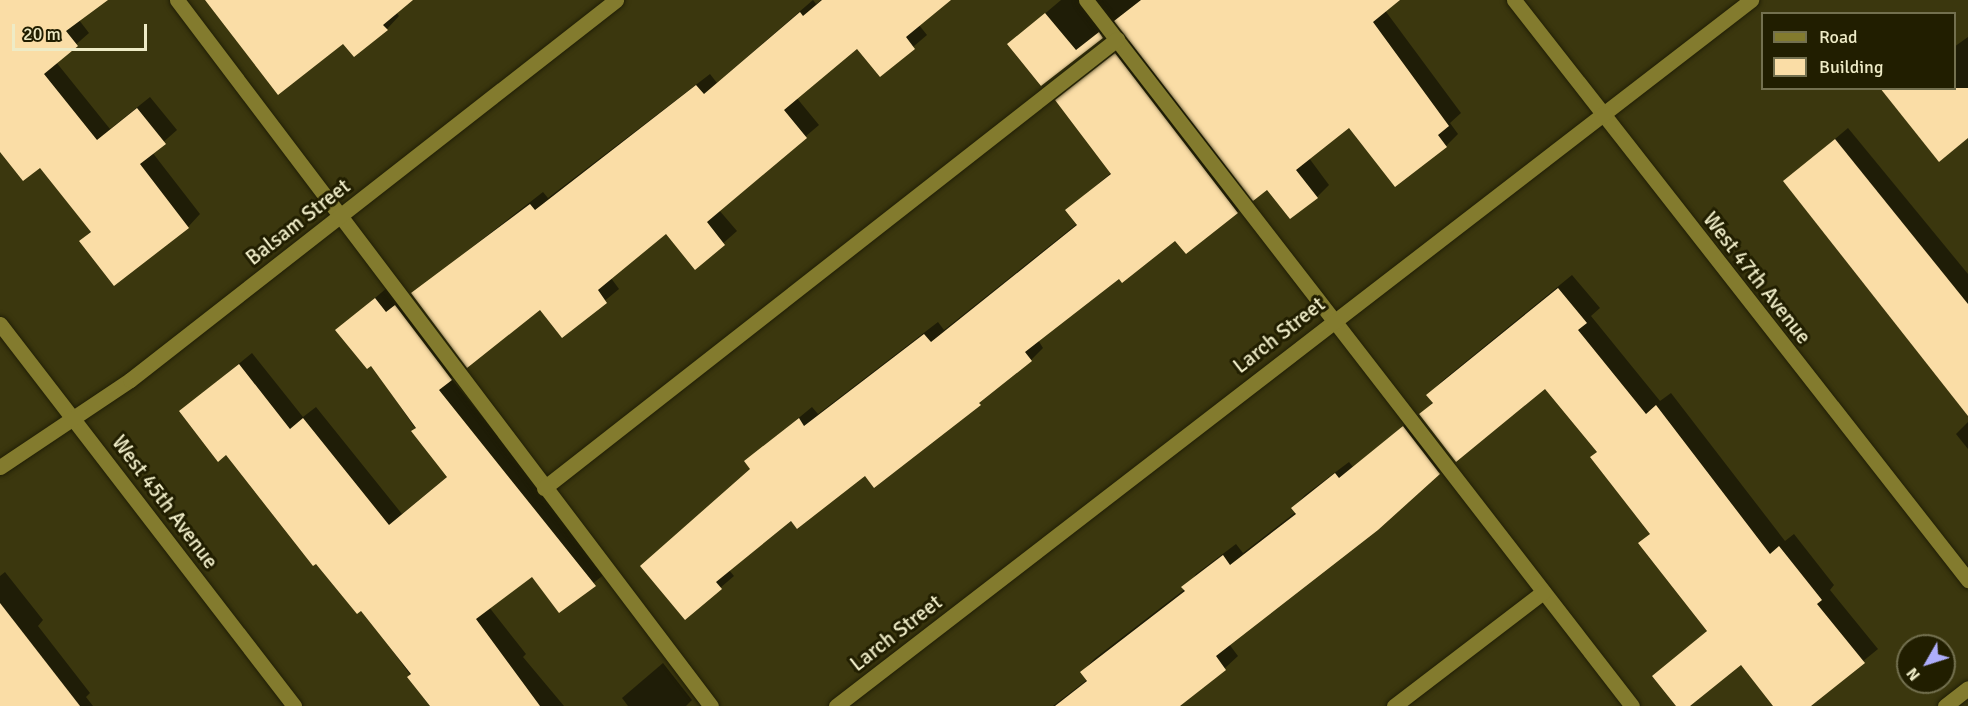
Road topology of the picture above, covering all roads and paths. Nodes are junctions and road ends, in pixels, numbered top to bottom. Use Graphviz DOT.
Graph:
graph roads {
  1 [pos="177,0"];
  2 [pos="616,0"];
  3 [pos="1086,0"];
  4 [pos="1514,0"];
  5 [pos="1751,0"];
  6 [pos="1117,39"];
  7 [pos="1603,115"];
  8 [pos="340,216"];
  9 [pos="1332,320"];
  10 [pos="0,324"];
  11 [pos="74,418"];
  12 [pos="0,467"];
  13 [pos="544,488"];
  14 [pos="1968,580"];
  15 [pos="1543,592"];
  16 [pos="1968,688"];
  17 [pos="294,706"];
  18 [pos="711,706"];
  19 [pos="836,706"];
  20 [pos="1394,706"];
  21 [pos="1632,706"];
  22 [pos="1945,706"];
  1 -- 8 [label="street"];
  2 -- 8 [label="street, Balsam Street"];
  3 -- 6 [label="street"];
  4 -- 7 [label="street, West 47th Avenue"];
  5 -- 7 [label="street, Larch Street"];
  6 -- 9 [label="street"];
  6 -- 13 [label="street"];
  7 -- 9 [label="street, Larch Street"];
  7 -- 14 [label="street, West 47th Avenue"];
  8 -- 11 [label="street, Balsam Street"];
  8 -- 13 [label="street"];
  9 -- 15 [label="street"];
  9 -- 19 [label="street, Larch Street"];
  10 -- 11 [label="street, West 45th Avenue"];
  11 -- 12 [label="street, Balsam Street"];
  11 -- 17 [label="street, West 45th Avenue"];
  13 -- 18 [label="street"];
  15 -- 20 [label="street"];
  15 -- 21 [label="street"];
  16 -- 22 [label="street"];
}
